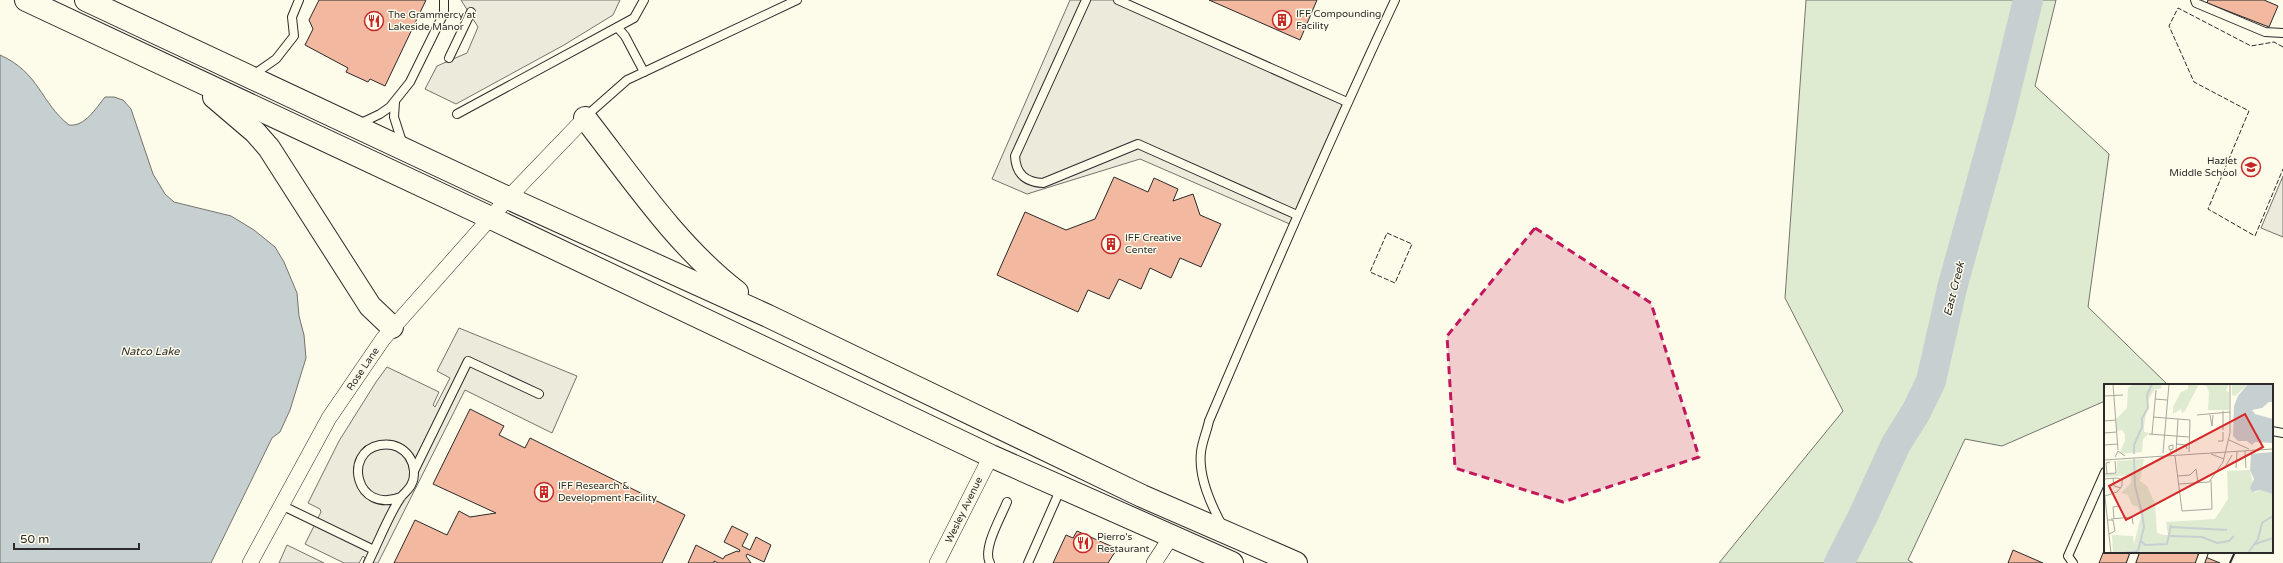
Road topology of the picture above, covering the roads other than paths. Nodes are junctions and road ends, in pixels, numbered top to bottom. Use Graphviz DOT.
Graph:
graph roads {
  1 [pos="26,0"];
  2 [pos="86,0"];
  3 [pos="299,0"];
  4 [pos="444,0"];
  5 [pos="644,0"];
  6 [pos="797,0"];
  7 [pos="1086,0"];
  8 [pos="1118,0"];
  9 [pos="1395,0"];
  10 [pos="2195,0"];
  11 [pos="471,12"];
  12 [pos="618,28"];
  13 [pos="2283,33"];
  14 [pos="449,58"];
  15 [pos="644,72"];
  16 [pos="250,77"];
  17 [pos="193,80"];
  18 [pos="395,102"];
  19 [pos="1346,102"];
  20 [pos="457,114"];
  21 [pos="585,118"];
  22 [pos="355,126"];
  23 [pos="405,149"];
  24 [pos="508,198"];
  25 [pos="1297,215"];
  26 [pos="491,218"];
  27 [pos="768,316"];
  28 [pos="392,327"];
  29 [pos="539,394"];
  30 [pos="2273,431"];
  31 [pos="2283,432"];
  32 [pos="991,456"];
  33 [pos="414,471"];
  34 [pos="2104,474"];
  35 [pos="1061,488"];
  36 [pos="401,497"];
  37 [pos="1007,502"];
  38 [pos="281,505"];
  39 [pos="1226,533"];
  40 [pos="1171,537"];
  41 [pos="374,550"];
  42 [pos="2135,553"];
  43 [pos="2204,553"];
  44 [pos="1228,562"];
  45 [pos="250,563"];
  46 [pos="368,563"];
  47 [pos="936,563"];
  48 [pos="990,563"];
  49 [pos="1028,563"];
  50 [pos="1154,563"];
  51 [pos="1296,563"];
  52 [pos="2073,563"];
  53 [pos="2131,563"];
  54 [pos="2200,563"];
  1 -- 17 [label="highway"];
  2 -- 16 [label="highway"];
  3 -- 16 [label="lane"];
  4 -- 18 [label="lane"];
  5 -- 12 [label="lane"];
  6 -- 15 [label="lane"];
  7 -- 25 [label="lane"];
  8 -- 19 [label="lane"];
  9 -- 19 [label="lane"];
  10 -- 13 [label="lane"];
  11 -- 14 [label="lane"];
  12 -- 15 [label="lane"];
  12 -- 20 [label="lane"];
  15 -- 21 [label="lane"];
  16 -- 22 [label="highway"];
  17 -- 26 [label="highway"];
  17 -- 28 [label="highway"];
  18 -- 22 [label="lane"];
  18 -- 23 [label="lane"];
  19 -- 25 [label="lane"];
  21 -- 24 [label="street, Rose Lane"];
  21 -- 27 [label="highway"];
  22 -- 23 [label="highway"];
  23 -- 24 [label="highway"];
  24 -- 26 [label="street, Rose Lane"];
  24 -- 27 [label="highway"];
  25 -- 39 [label="lane"];
  26 -- 28 [label="street, Rose Lane"];
  26 -- 32 [label="highway"];
  27 -- 39 [label="highway"];
  28 -- 38 [label="street, Rose Lane"];
  29 -- 33 [label="lane"];
  30 -- 31 [label="lane"];
  32 -- 35 [label="highway"];
  32 -- 47 [label="street, Wesley Avenue"];
  33 -- 36 [label="lane"];
  33 -- 36 [label="lane"];
  34 -- 52 [label="lane"];
  35 -- 40 [label="highway"];
  35 -- 49 [label="lane"];
  36 -- 41 [label="lane"];
  37 -- 48 [label="lane"];
  38 -- 41 [label="lane"];
  38 -- 45 [label="street, Rose Lane"];
  39 -- 51 [label="highway"];
  40 -- 44 [label="highway"];
  40 -- 50 [label="street"];
  41 -- 46 [label="lane"];
  42 -- 53 [label="lane"];
  43 -- 54 [label="lane"];
}
